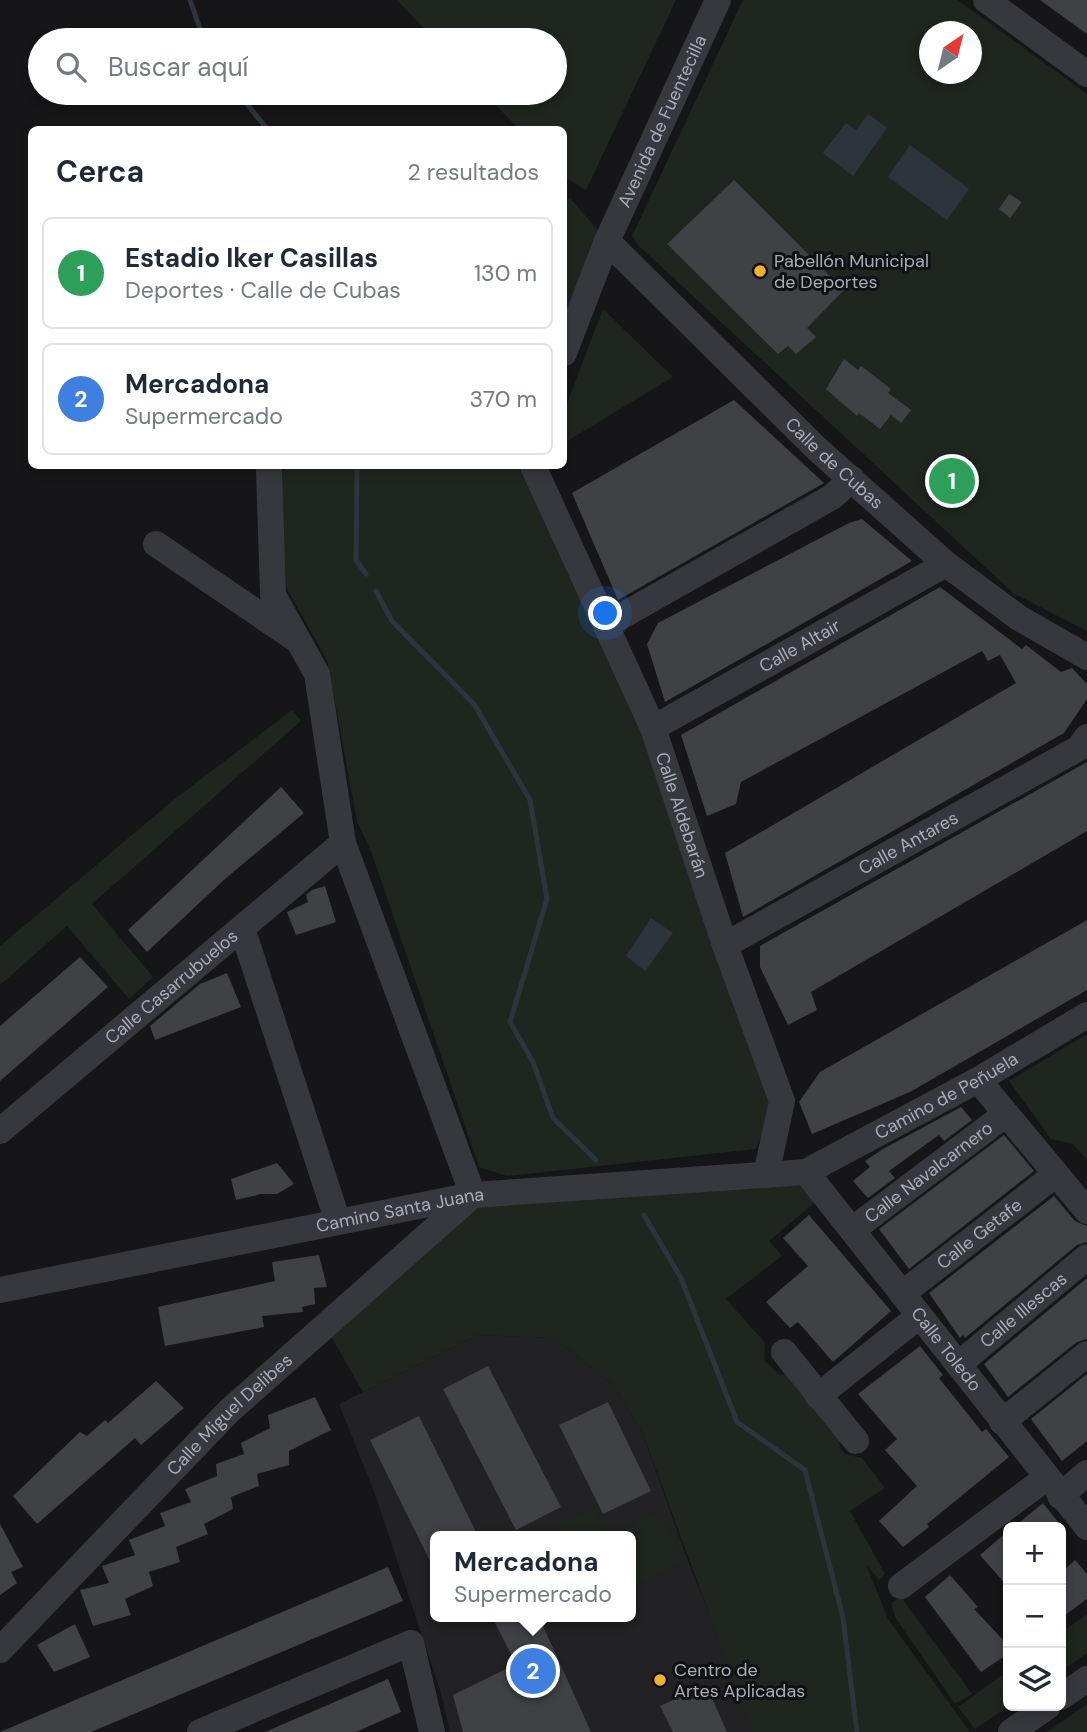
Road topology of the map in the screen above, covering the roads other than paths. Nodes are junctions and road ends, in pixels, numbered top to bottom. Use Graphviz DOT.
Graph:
graph roads {
  1 [pos="718,0"];
  2 [pos="986,0"];
  3 [pos="1087,74"];
  4 [pos="607,242"];
  5 [pos="567,345"];
  6 [pos="534,469"];
  7 [pos="269,470"];
  8 [pos="852,479"];
  9 [pos="156,544"];
  10 [pos="946,564"];
  11 [pos="606,625"];
  12 [pos="299,641"];
  13 [pos="1087,657"];
  14 [pos="653,728"];
  15 [pos="1087,737"];
  16 [pos="343,843"];
  17 [pos="242,928"];
  18 [pos="725,945"];
  19 [pos="1087,1015"];
  20 [pos="978,1080"];
  21 [pos="1006,1114"];
  22 [pos="0,1131"];
  23 [pos="806,1172"];
  24 [pos="1056,1174"];
  25 [pos="766,1175"];
  26 [pos="473,1195"];
  27 [pos="1087,1212"];
  28 [pos="338,1222"];
  29 [pos="852,1230"];
  30 [pos="1087,1257"];
  31 [pos="0,1290"];
  32 [pos="902,1294"];
  33 [pos="919,1316"];
  34 [pos="784,1352"];
  35 [pos="1087,1354"];
  36 [pos="959,1364"];
  37 [pos="818,1396"];
  38 [pos="1002,1422"];
  39 [pos="856,1441"];
  40 [pos="1087,1473"];
  41 [pos="1053,1487"];
  42 [pos="1087,1527"];
  43 [pos="901,1586"];
  44 [pos="0,1650"];
  45 [pos="1087,1679"];
  46 [pos="1066,1694"];
  47 [pos="1041,1711"];
  48 [pos="200,1732"];
  49 [pos="432,1732"];
  50 [pos="1011,1732"];
  1 -- 4 [label="street, Avenida de Fuentecilla"];
  2 -- 3 [label="street"];
  4 -- 5 [label="street"];
  4 -- 8 [label="street, Calle de Cubas"];
  6 -- 11 [label="street, Calle Aldebarán"];
  7 -- 12 [label="street"];
  8 -- 10 [label="street, Calle de Cubas"];
  8 -- 11 [label="street"];
  9 -- 12 [label="street"];
  10 -- 13 [label="street, Calle de Cubas"];
  10 -- 14 [label="street, Calle Altair"];
  11 -- 14 [label="street, Calle Aldebarán"];
  12 -- 16 [label="street"];
  14 -- 18 [label="street, Calle Aldebarán"];
  15 -- 18 [label="street, Calle Antares"];
  16 -- 17 [label="street, Calle Casarrubuelos"];
  16 -- 26 [label="street"];
  17 -- 22 [label="street, Calle Casarrubuelos"];
  17 -- 28 [label="street"];
  18 -- 25 [label="street, Calle Aldebarán"];
  19 -- 20 [label="street, Camino de Peñuela"];
  20 -- 21 [label="street"];
  20 -- 23 [label="street, Camino de Peñuela"];
  21 -- 24 [label="street"];
  21 -- 29 [label="street, Calle Navalcarnero"];
  23 -- 25 [label="street, Camino Santa Juana"];
  23 -- 29 [label="street, Calle Toledo"];
  24 -- 27 [label="street"];
  24 -- 32 [label="street, Calle Getafe"];
  25 -- 26 [label="street, Camino Santa Juana"];
  26 -- 28 [label="street, Camino Santa Juana"];
  26 -- 44 [label="street, Calle Miguel Delibes"];
  28 -- 31 [label="street, Camino Santa Juana"];
  29 -- 32 [label="street, Calle Toledo"];
  30 -- 36 [label="street, Calle Illescas"];
  32 -- 33 [label="street, Calle Toledo"];
  33 -- 36 [label="street, Calle Toledo"];
  33 -- 37 [label="street"];
  34 -- 37 [label="street"];
  35 -- 38 [label="street"];
  36 -- 38 [label="street, Calle Toledo"];
  37 -- 39 [label="street"];
  38 -- 41 [label="street, Calle Toledo"];
  40 -- 41 [label="street"];
  41 -- 42 [label="street, Calle Toledo"];
  41 -- 43 [label="street"];
  45 -- 46 [label="street"];
  47 -- 50 [label="street"];
  48 -- 49 [label="street"];
}
